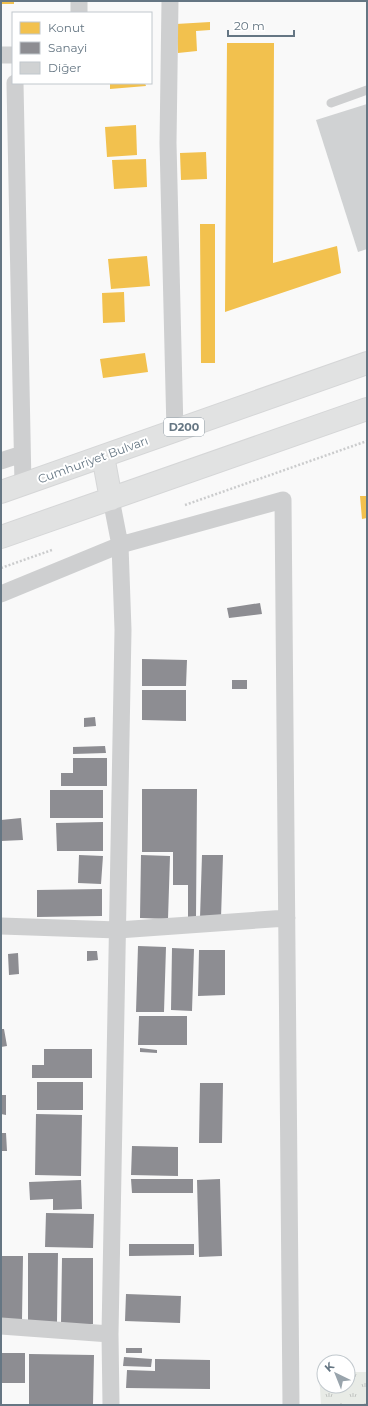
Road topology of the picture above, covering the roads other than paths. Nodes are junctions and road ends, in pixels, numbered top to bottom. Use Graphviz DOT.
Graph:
graph roads {
  1 [pos="79,1"];
  2 [pos="170,1"];
  3 [pos="79,12"];
  4 [pos="1,55"];
  5 [pos="12,55"];
  6 [pos="15,84"];
  7 [pos="367,90"];
  8 [pos="331,103"];
  9 [pos="367,363"];
  10 [pos="367,410"];
  11 [pos="175,431"];
  12 [pos="22,454"];
  13 [pos="103,456"];
  14 [pos="1,461"];
  15 [pos="23,485"];
  16 [pos="1,492"];
  17 [pos="111,498"];
  18 [pos="1,537"];
  19 [pos="120,545"];
  20 [pos="1,594"];
  21 [pos="287,918"];
  22 [pos="1,926"];
  23 [pos="118,930"];
  24 [pos="1,1326"];
  25 [pos="110,1334"];
  26 [pos="111,1405"];
  27 [pos="291,1405"];
  1 -- 3 [label="street"];
  2 -- 11 [label="street"];
  4 -- 5 [label="street"];
  6 -- 12 [label="street"];
  7 -- 8 [label="lane"];
  9 -- 11 [label="main road, Cumhuriyet Bulvarı / D200"];
  10 -- 17 [label="main road"];
  11 -- 13 [label="main road, Cumhuriyet Bulvarı / D200"];
  12 -- 14 [label="street"];
  12 -- 15 [label="street"];
  13 -- 15 [label="main road, Cumhuriyet Bulvarı / D200"];
  13 -- 17 [label="main road"];
  15 -- 16 [label="main road, Cumhuriyet Bulvarı / D200"];
  17 -- 18 [label="main road"];
  17 -- 19 [label="street"];
  19 -- 20 [label="street"];
  19 -- 21 [label="street"];
  19 -- 23 [label="street"];
  21 -- 23 [label="street"];
  21 -- 27 [label="street"];
  22 -- 23 [label="street"];
  23 -- 25 [label="street"];
  24 -- 25 [label="street"];
  25 -- 26 [label="street"];
}
